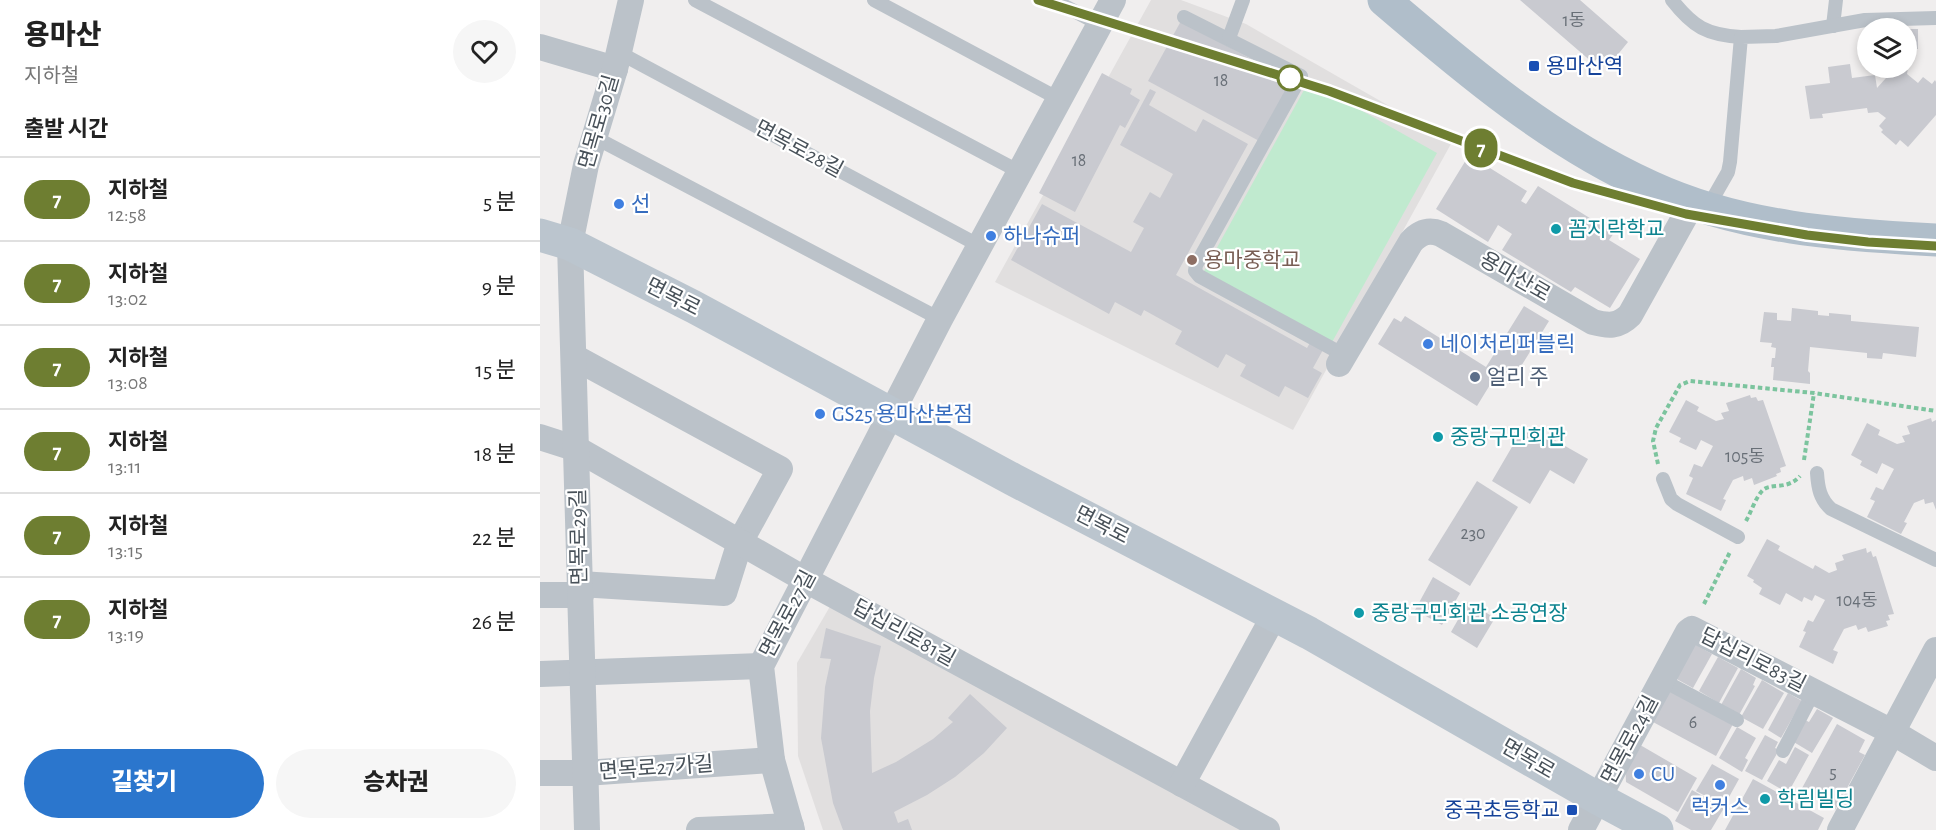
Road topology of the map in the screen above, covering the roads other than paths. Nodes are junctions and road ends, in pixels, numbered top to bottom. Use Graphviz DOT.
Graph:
graph roads {
  1 [pos="631,0"];
  2 [pos="695,0"];
  3 [pos="874,0"];
  4 [pos="1053,0"];
  5 [pos="1113,0"];
  6 [pos="1233,0"];
  7 [pos="1244,0"];
  8 [pos="1672,0"];
  9 [pos="1836,0"];
  10 [pos="1387,1"];
  11 [pos="1237,14"];
  12 [pos="1184,17"];
  13 [pos="1936,18"];
  14 [pos="1099,24"];
  15 [pos="1833,26"];
  16 [pos="1741,37"];
  17 [pos="1229,38"];
  18 [pos="540,47"];
  19 [pos="616,61"];
  20 [pos="1059,99"];
  21 [pos="594,137"];
  22 [pos="1020,171"];
  23 [pos="1701,205"];
  24 [pos="555,239"];
  25 [pos="1936,240"];
  26 [pos="980,246"];
  27 [pos="940,319"];
  28 [pos="574,357"];
  29 [pos="1341,359"];
  30 [pos="892,414"];
  31 [pos="540,437"];
  32 [pos="577,449"];
  33 [pos="1817,473"];
  34 [pos="1663,479"];
  35 [pos="1738,537"];
  36 [pos="740,542"];
  37 [pos="1936,560"];
  38 [pos="806,580"];
  39 [pos="581,590"];
  40 [pos="540,595"];
  41 [pos="1275,614"];
  42 [pos="1692,629"];
  43 [pos="1936,650"];
  44 [pos="761,666"];
  45 [pos="583,673"];
  46 [pos="540,674"];
  47 [pos="1662,680"];
  48 [pos="1814,691"];
  49 [pos="1737,720"];
  50 [pos="1892,732"];
  51 [pos="1783,751"];
  52 [pos="1936,758"];
  53 [pos="772,760"];
  54 [pos="540,773"];
  55 [pos="585,773"];
  56 [pos="1182,784"];
  57 [pos="1599,799"];
  58 [pos="792,828"];
  59 [pos="587,830"];
  60 [pos="699,830"];
  61 [pos="1267,830"];
  62 [pos="1581,830"];
  63 [pos="1658,830"];
  64 [pos="1840,830"];
  1 -- 19 [label="street, 면목로30길"];
  2 -- 22 [label="lane"];
  3 -- 20 [label="lane"];
  4 -- 14 [label="lane"];
  5 -- 14 [label="street"];
  6 -- 11 [label="lane"];
  7 -- 11 [label="lane"];
  8 -- 16 [label="lane"];
  9 -- 15 [label="lane"];
  10 -- 23 [label="main road"];
  11 -- 17 [label="lane"];
  12 -- 17 [label="lane"];
  13 -- 15 [label="lane"];
  14 -- 20 [label="street"];
  15 -- 16 [label="lane"];
  16 -- 23 [label="lane"];
  17 -- 29 [label="lane"];
  18 -- 19 [label="street"];
  19 -- 21 [label="street, 면목로30길"];
  19 -- 26 [label="lane, 면목로28길"];
  20 -- 22 [label="street"];
  21 -- 24 [label="street, 면목로30길"];
  21 -- 27 [label="lane"];
  22 -- 26 [label="street"];
  23 -- 25 [label="main road"];
  23 -- 29 [label="street, 용마산로"];
  24 -- 28 [label="street, 면목로29길"];
  24 -- 30 [label="street, 면목로"];
  26 -- 27 [label="street"];
  27 -- 30 [label="street"];
  28 -- 32 [label="street, 면목로29길"];
  28 -- 36 [label="street"];
  30 -- 38 [label="street, 면목로27길"];
  30 -- 41 [label="street, 면목로"];
  31 -- 32 [label="street, 답십리로81길"];
  32 -- 36 [label="street, 답십리로81길"];
  32 -- 39 [label="street, 면목로29길"];
  33 -- 37 [label="lane"];
  34 -- 35 [label="lane"];
  36 -- 38 [label="street, 답십리로81길"];
  36 -- 39 [label="street"];
  38 -- 44 [label="street, 면목로27길"];
  38 -- 56 [label="street, 답십리로81길"];
  39 -- 40 [label="street"];
  39 -- 45 [label="street, 면목로29길"];
  41 -- 56 [label="street"];
  41 -- 57 [label="street, 면목로"];
  42 -- 47 [label="street, 면목로24길"];
  42 -- 48 [label="street, 답십리로83길"];
  43 -- 50 [label="street"];
  44 -- 45 [label="street"];
  44 -- 53 [label="street, 면목로27길"];
  45 -- 46 [label="street"];
  45 -- 55 [label="street, 면목로29길"];
  47 -- 49 [label="lane, 면목로24길"];
  47 -- 57 [label="street, 면목로24길"];
  48 -- 50 [label="street, 답십리로83길"];
  48 -- 51 [label="lane, 답십리로83길"];
  50 -- 52 [label="street, 답십리로83길"];
  50 -- 64 [label="street"];
  53 -- 55 [label="street, 면목로27가길"];
  53 -- 58 [label="street, 면목로27길"];
  54 -- 55 [label="street, 면목로27가길"];
  55 -- 59 [label="street, 면목로29길"];
  56 -- 61 [label="street, 답십리로81길"];
  57 -- 62 [label="street, 면목로24길"];
  57 -- 63 [label="street, 면목로"];
  58 -- 60 [label="street"];
}
